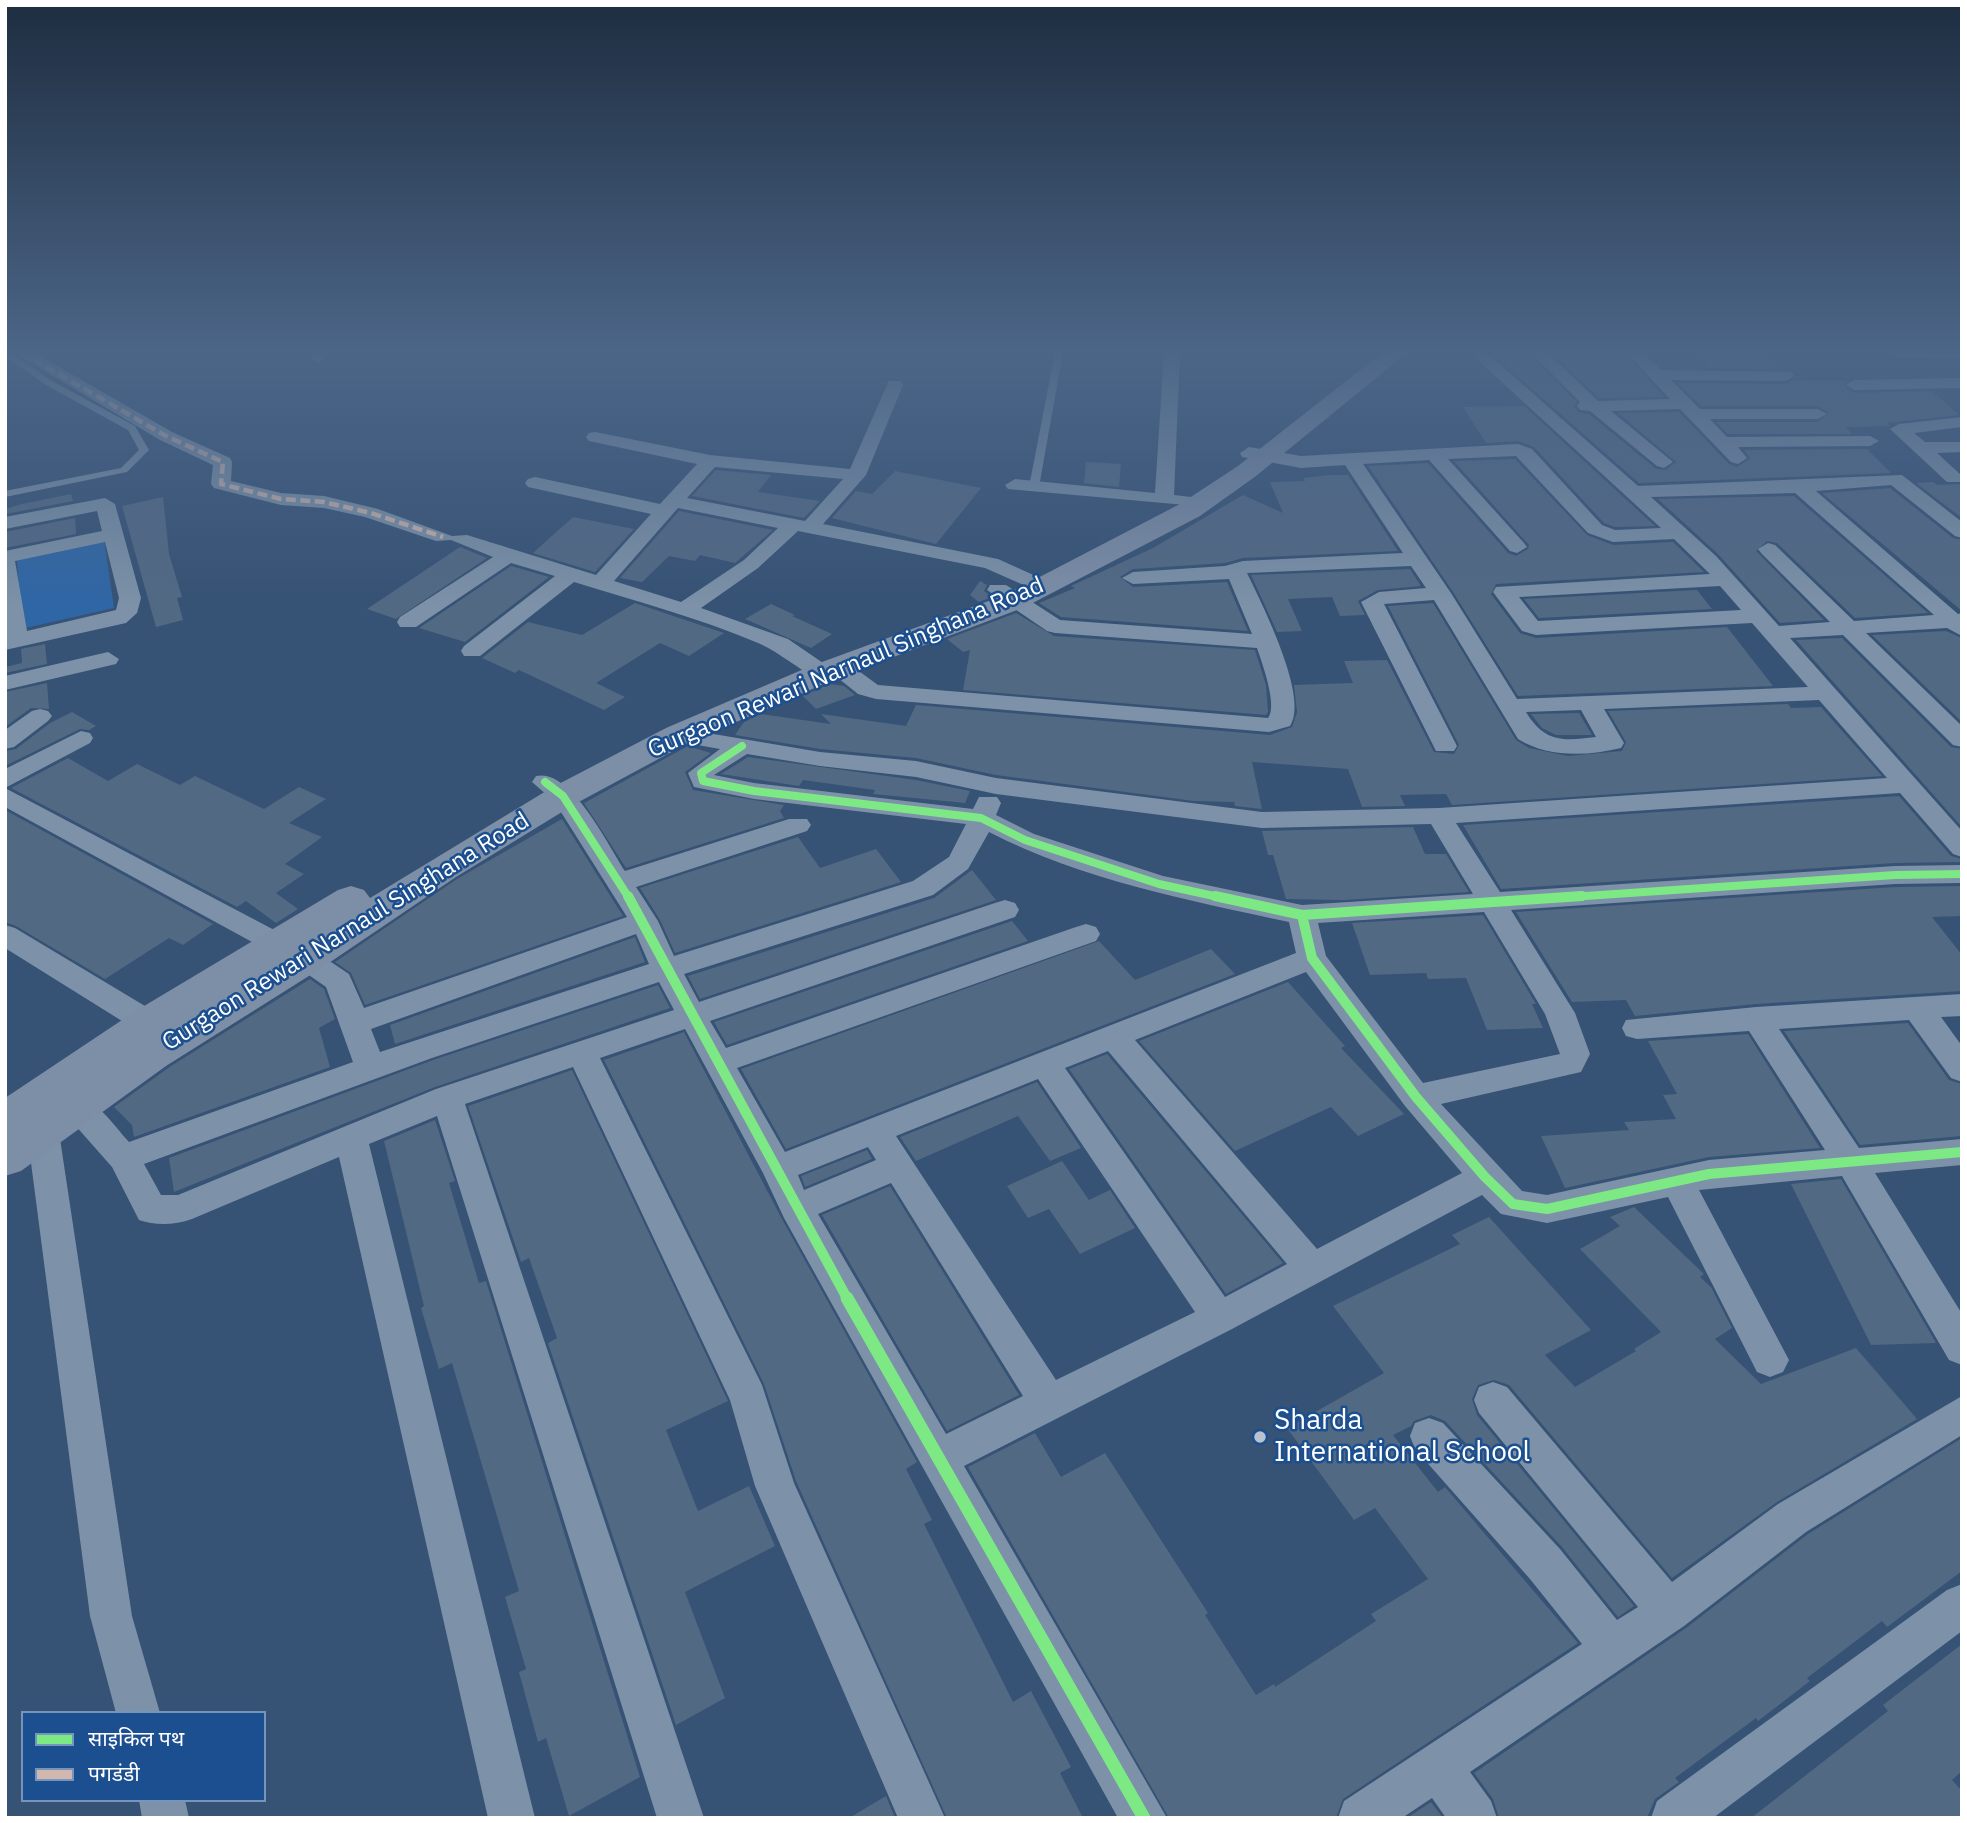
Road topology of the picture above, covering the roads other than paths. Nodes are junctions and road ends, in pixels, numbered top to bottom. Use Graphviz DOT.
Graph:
graph roads {
  1 [pos="137,437"];
  2 [pos="168,437"];
  3 [pos="595,437"];
  4 [pos="872,437"];
  5 [pos="1037,437"];
  6 [pos="1178,437"];
  7 [pos="1278,437"];
  8 [pos="1281,437"];
  9 [pos="1572,437"];
  10 [pos="1633,437"];
  11 [pos="1717,437"];
  12 [pos="1909,437"];
  13 [pos="1722,442"];
  14 [pos="1870,442"];
  15 [pos="1962,447"];
  16 [pos="1922,448"];
  17 [pos="1257,455"];
  18 [pos="1434,455"];
  19 [pos="1738,458"];
  20 [pos="1352,460"];
  21 [pos="710,461"];
  22 [pos="1664,462"];
  23 [pos="856,475"];
  24 [pos="1895,480"];
  25 [pos="1958,481"];
  26 [pos="534,483"];
  27 [pos="1025,486"];
  28 [pos="1800,487"];
  29 [pos="1637,492"];
  30 [pos="5,494"];
  31 [pos="1182,500"];
  32 [pos="668,506"];
  33 [pos="5,523"];
  34 [pos="802,526"];
  35 [pos="1962,532"];
  36 [pos="1679,533"];
  37 [pos="112,535"];
  38 [pos="1517,547"];
  39 [pos="1768,549"];
  40 [pos="509,555"];
  41 [pos="1418,559"];
  42 [pos="5,560"];
  43 [pos="1233,570"];
  44 [pos="573,573"];
  45 [pos="1133,578"];
  46 [pos="1725,579"];
  47 [pos="601,582"];
  48 [pos="1020,589"];
  49 [pos="1440,593"];
  50 [pos="684,610"];
  51 [pos="1758,616"];
  52 [pos="408,622"];
  53 [pos="1958,623"];
  54 [pos="1847,628"];
  55 [pos="1773,633"];
  56 [pos="11,642"];
  57 [pos="1267,642"];
  58 [pos="472,651"];
  59 [pos="108,659"];
  60 [pos="823,666"];
  61 [pos="5,683"];
  62 [pos="1827,692"];
  63 [pos="1589,704"];
  64 [pos="1510,706"];
  65 [pos="40,716"];
  66 [pos="678,735"];
  67 [pos="81,738"];
  68 [pos="1962,740"];
  69 [pos="5,742"];
  70 [pos="742,746"];
  71 [pos="1445,746"];
  72 [pos="5,780"];
  73 [pos="1905,785"];
  74 [pos="996,786"];
  75 [pos="554,789"];
  76 [pos="5,796"];
  77 [pos="1438,816"];
  78 [pos="981,818"];
  79 [pos="798,825"];
  80 [pos="1962,848"];
  81 [pos="1962,874"];
  82 [pos="621,882"];
  83 [pos="1494,902"];
  84 [pos="1005,910"];
  85 [pos="1302,915"];
  86 [pos="644,921"];
  87 [pos="1086,934"];
  88 [pos="5,935"];
  89 [pos="292,951"];
  90 [pos="1312,958"];
  91 [pos="665,967"];
  92 [pos="1962,1005"];
  93 [pos="1918,1009"];
  94 [pos="692,1016"];
  95 [pos="1756,1018"];
  96 [pos="149,1023"];
  97 [pos="354,1023"];
  98 [pos="1637,1028"];
  99 [pos="1114,1037"];
  100 [pos="581,1051"];
  101 [pos="720,1062"];
  102 [pos="1044,1063"];
  103 [pos="370,1067"];
  104 [pos="1962,1070"];
  105 [pos="1416,1097"];
  106 [pos="447,1098"];
  107 [pos="75,1107"];
  108 [pos="5,1121"];
  109 [pos="875,1130"];
  110 [pos="43,1132"];
  111 [pos="351,1136"];
  112 [pos="1962,1152"];
  113 [pos="5,1158"];
  114 [pos="124,1158"];
  115 [pos="1852,1164"];
  116 [pos="900,1165"];
  117 [pos="778,1169"];
  118 [pos="1485,1177"];
  119 [pos="1678,1182"];
  120 [pos="796,1208"];
  121 [pos="1311,1267"];
  122 [pos="1219,1318"];
  123 [pos="1962,1348"];
  124 [pos="1770,1360"];
  125 [pos="1493,1400"];
  126 [pos="1048,1402"];
  127 [pos="1962,1414"];
  128 [pos="1429,1436"];
  129 [pos="939,1458"];
  130 [pos="1962,1605"];
  131 [pos="1669,1611"];
  132 [pos="1613,1649"];
  133 [pos="137,1711"];
  134 [pos="1439,1768"];
  135 [pos="512,1818"];
  136 [pos="681,1818"];
  137 [pos="922,1818"];
  138 [pos="1144,1818"];
  139 [pos="1361,1818"];
  140 [pos="1474,1818"];
  141 [pos="1674,1818"];
  1 -- 30 [label="lane"];
  2 -- 40 [label="street"];
  3 -- 21 [label="street"];
  4 -- 23 [label="street"];
  5 -- 27 [label="lane"];
  6 -- 31 [label="street"];
  7 -- 17 [label="main road"];
  8 -- 17 [label="main road, Gurgaon Rewari Narnaul Singhana Road"];
  9 -- 29 [label="street"];
  10 -- 22 [label="street"];
  11 -- 13 [label="street"];
  12 -- 16 [label="street"];
  13 -- 14 [label="street"];
  13 -- 19 [label="street"];
  15 -- 16 [label="street"];
  16 -- 25 [label="street"];
  17 -- 20 [label="street"];
  17 -- 31 [label="main road, Gurgaon Rewari Narnaul Singhana Road"];
  18 -- 20 [label="street"];
  18 -- 36 [label="street"];
  18 -- 38 [label="street"];
  20 -- 41 [label="street"];
  21 -- 23 [label="street"];
  21 -- 32 [label="street"];
  23 -- 34 [label="street"];
  24 -- 25 [label="street"];
  24 -- 28 [label="street"];
  24 -- 35 [label="street"];
  26 -- 32 [label="street"];
  27 -- 31 [label="street"];
  28 -- 29 [label="street"];
  28 -- 53 [label="street"];
  29 -- 36 [label="street"];
  31 -- 48 [label="main road, Gurgaon Rewari Narnaul Singhana Road"];
  32 -- 34 [label="street"];
  32 -- 47 [label="street"];
  33 -- 37 [label="street"];
  34 -- 48 [label="street"];
  34 -- 50 [label="street"];
  36 -- 46 [label="street"];
  37 -- 42 [label="street"];
  37 -- 56 [label="street"];
  39 -- 54 [label="street"];
  40 -- 44 [label="street"];
  40 -- 52 [label="street"];
  41 -- 43 [label="street"];
  41 -- 49 [label="street"];
  42 -- 56 [label="street"];
  43 -- 45 [label="street"];
  43 -- 57 [label="street"];
  44 -- 47 [label="street"];
  44 -- 58 [label="street"];
  46 -- 51 [label="street"];
  46 -- 51 [label="street"];
  47 -- 50 [label="street"];
  48 -- 57 [label="street"];
  48 -- 60 [label="main road, Gurgaon Rewari Narnaul Singhana Road"];
  49 -- 64 [label="street"];
  49 -- 71 [label="street"];
  50 -- 60 [label="street"];
  51 -- 55 [label="street"];
  53 -- 54 [label="street"];
  54 -- 55 [label="street"];
  54 -- 68 [label="street"];
  55 -- 62 [label="street"];
  57 -- 60 [label="street"];
  59 -- 61 [label="street"];
  60 -- 66 [label="main road, Gurgaon Rewari Narnaul Singhana Road"];
  60 -- 75 [label="main road"];
  62 -- 63 [label="street"];
  62 -- 73 [label="street"];
  63 -- 64 [label="street"];
  63 -- 64 [label="street"];
  65 -- 69 [label="street"];
  66 -- 70 [label="street"];
  66 -- 75 [label="main road, Gurgaon Rewari Narnaul Singhana Road"];
  67 -- 72 [label="street"];
  70 -- 74 [label="street"];
  70 -- 78 [label="street"];
  73 -- 77 [label="street"];
  73 -- 80 [label="street"];
  74 -- 77 [label="street"];
  74 -- 78 [label="street"];
  75 -- 82 [label="street"];
  75 -- 89 [label="main road, Gurgaon Rewari Narnaul Singhana Road"];
  76 -- 89 [label="street"];
  77 -- 83 [label="street"];
  78 -- 85 [label="street"];
  78 -- 91 [label="street"];
  79 -- 82 [label="street"];
  81 -- 83 [label="street"];
  82 -- 86 [label="street"];
  83 -- 85 [label="street"];
  83 -- 105 [label="street"];
  84 -- 94 [label="street"];
  85 -- 90 [label="street"];
  86 -- 91 [label="street"];
  86 -- 97 [label="street"];
  87 -- 101 [label="street"];
  88 -- 96 [label="street"];
  89 -- 96 [label="main road"];
  89 -- 97 [label="street"];
  89 -- 107 [label="main road, Gurgaon Rewari Narnaul Singhana Road"];
  90 -- 99 [label="street"];
  90 -- 105 [label="street"];
  91 -- 94 [label="street"];
  91 -- 103 [label="street"];
  92 -- 93 [label="street"];
  93 -- 95 [label="street"];
  93 -- 104 [label="street"];
  94 -- 100 [label="street"];
  94 -- 101 [label="street"];
  95 -- 98 [label="street"];
  95 -- 115 [label="street"];
  96 -- 108 [label="main road"];
  97 -- 103 [label="street"];
  99 -- 102 [label="street"];
  99 -- 121 [label="street"];
  100 -- 106 [label="street"];
  100 -- 137 [label="street"];
  101 -- 117 [label="street"];
  102 -- 109 [label="street"];
  102 -- 122 [label="street"];
  103 -- 114 [label="street"];
  105 -- 118 [label="street"];
  106 -- 111 [label="street"];
  106 -- 136 [label="street"];
  107 -- 110 [label="main road, Gurgaon Rewari Narnaul Singhana Road"];
  107 -- 114 [label="street"];
  109 -- 116 [label="street"];
  109 -- 117 [label="street"];
  110 -- 113 [label="main road, Gurgaon Rewari Narnaul Singhana Road"];
  110 -- 133 [label="street"];
  111 -- 114 [label="street"];
  111 -- 135 [label="street"];
  112 -- 115 [label="street"];
  115 -- 119 [label="street"];
  115 -- 123 [label="street"];
  116 -- 120 [label="street"];
  116 -- 126 [label="street"];
  117 -- 120 [label="street"];
  118 -- 119 [label="street"];
  118 -- 121 [label="street"];
  119 -- 124 [label="street"];
  120 -- 129 [label="street"];
  121 -- 122 [label="street"];
  122 -- 126 [label="street"];
  125 -- 131 [label="street"];
  126 -- 129 [label="street"];
  127 -- 131 [label="street"];
  128 -- 132 [label="street"];
  129 -- 138 [label="street"];
  130 -- 141 [label="street"];
  131 -- 132 [label="street"];
  132 -- 134 [label="street"];
  134 -- 139 [label="street"];
  134 -- 140 [label="street"];
}
